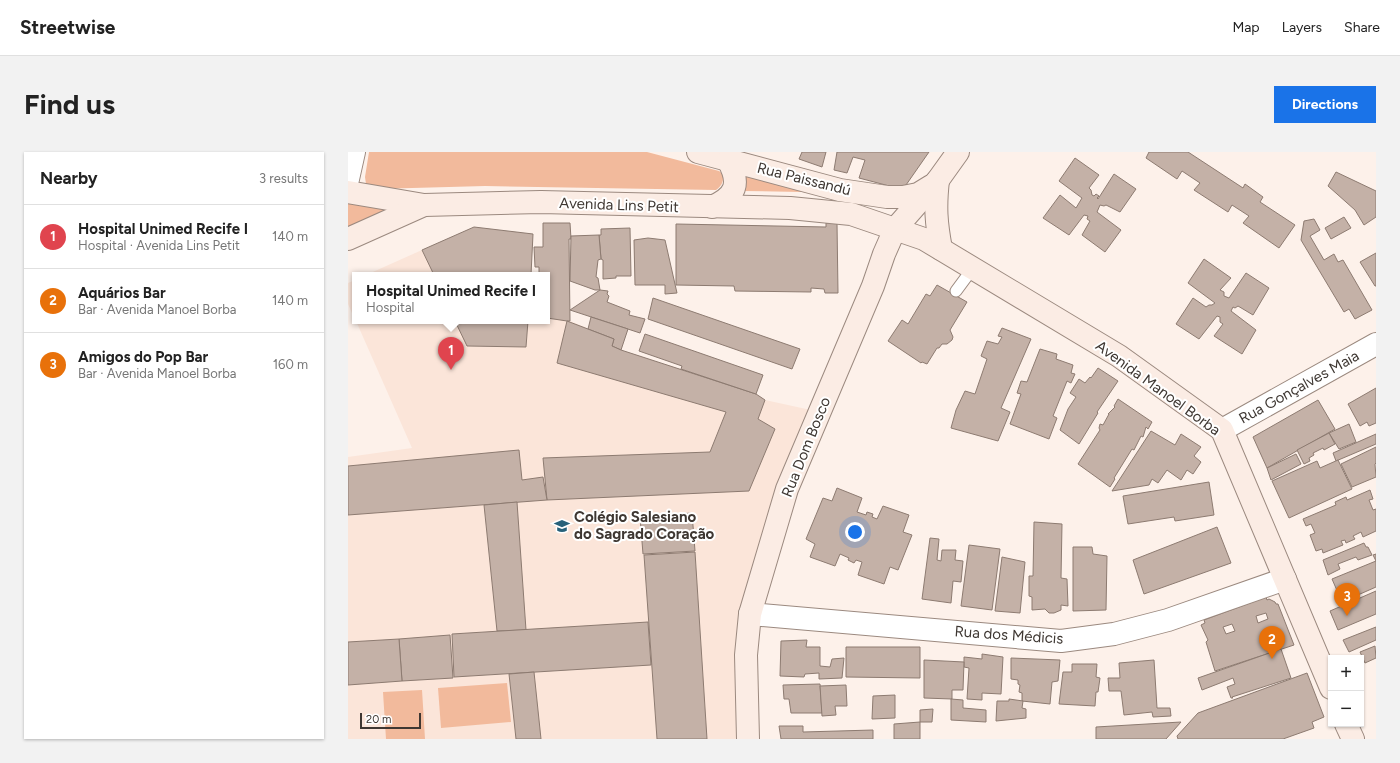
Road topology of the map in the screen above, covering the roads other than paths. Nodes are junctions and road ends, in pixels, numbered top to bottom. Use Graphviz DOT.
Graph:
graph roads {
  1 [pos="354,152"];
  2 [pos="698,152"];
  3 [pos="958,152"];
  4 [pos="728,160"];
  5 [pos="348,179"];
  6 [pos="938,180"];
  7 [pos="348,192"];
  8 [pos="887,197"];
  9 [pos="424,205"];
  10 [pos="712,207"];
  11 [pos="895,228"];
  12 [pos="348,239"];
  13 [pos="941,249"];
  14 [pos="973,268"];
  15 [pos="956,291"];
  16 [pos="1376,344"];
  17 [pos="1222,430"];
  18 [pos="1285,579"];
  19 [pos="750,614"];
  20 [pos="1328,681"];
  21 [pos="1347,727"];
  22 [pos="748,739"];
  23 [pos="1353,739"];
  1 -- 5 [label="street"];
  2 -- 4 [label="main road, Rua Paissandú"];
  3 -- 6 [label="main road, Rua Dom Bosco"];
  4 -- 8 [label="main road, Rua Paissandú"];
  4 -- 10 [label="main road"];
  6 -- 8 [label="main road, Rua Dom Bosco"];
  6 -- 11 [label="main road, Rua Dom Bosco"];
  6 -- 13 [label="main road"];
  7 -- 9 [label="main road"];
  9 -- 10 [label="main road, Avenida Lins Petit"];
  9 -- 12 [label="main road, Avenida Lins Petit"];
  10 -- 11 [label="main road, Avenida Lins Petit"];
  11 -- 13 [label="main road, Avenida Manoel Borba"];
  11 -- 19 [label="main road, Rua Dom Bosco"];
  13 -- 14 [label="main road, Avenida Manoel Borba"];
  14 -- 15 [label="lane"];
  14 -- 17 [label="main road, Avenida Manoel Borba"];
  16 -- 17 [label="street, Rua Gonçalves Maia"];
  17 -- 18 [label="main road, Avenida Manoel Borba"];
  18 -- 19 [label="street, Rua dos Médicis"];
  18 -- 20 [label="main road, Avenida Manoel Borba"];
  19 -- 22 [label="main road, Rua Dom Bosco"];
  21 -- 23 [label="main road"];
}
